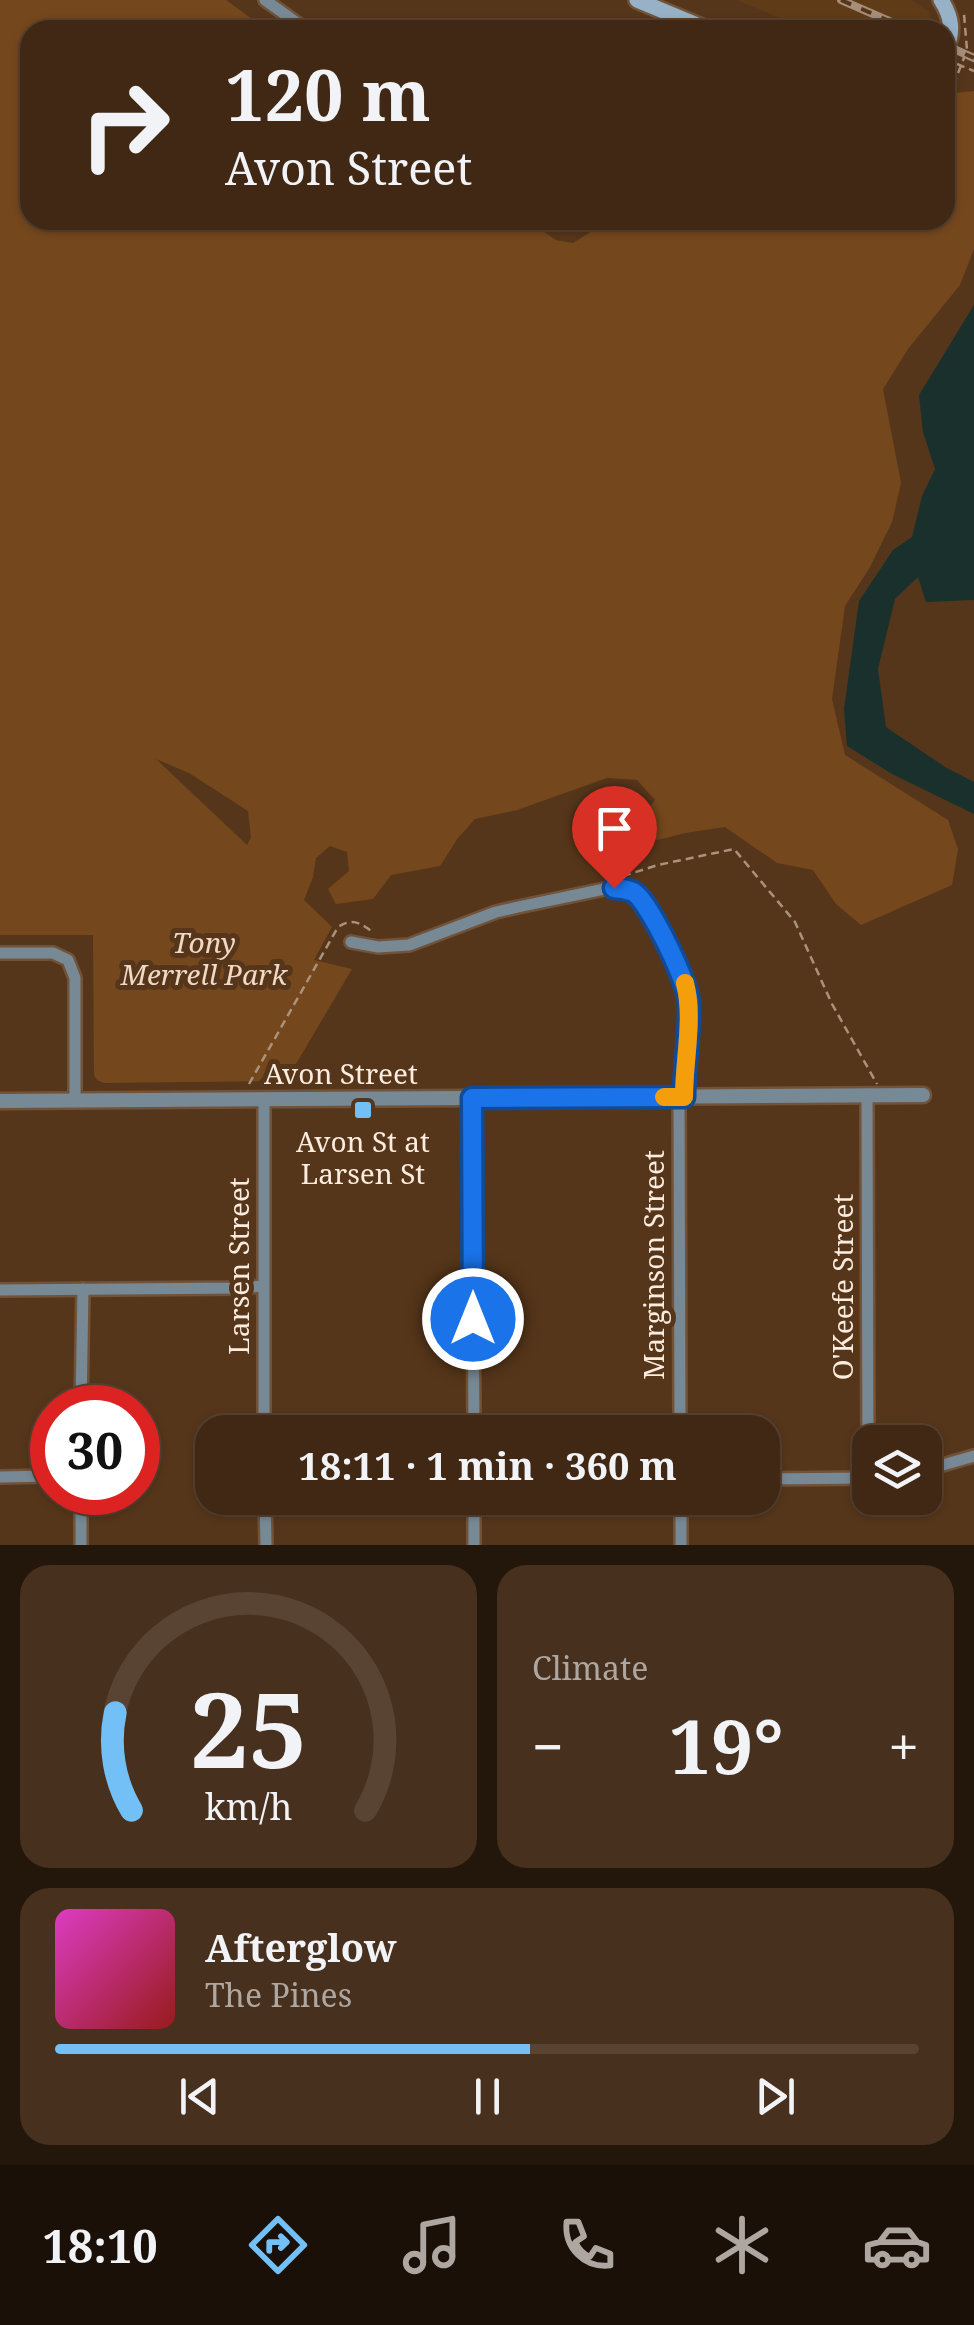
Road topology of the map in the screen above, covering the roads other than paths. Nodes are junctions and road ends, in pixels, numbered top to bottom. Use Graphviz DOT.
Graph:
graph roads {
  1 [pos="265,0"];
  2 [pos="636,0"];
  3 [pos="293,20"];
  4 [pos="672,20"];
  5 [pos="351,942"];
  6 [pos="0,953"];
  7 [pos="923,1095"];
  8 [pos="867,1096"];
  9 [pos="682,1097"];
  10 [pos="472,1098"];
  11 [pos="264,1100"];
  12 [pos="0,1101"];
  13 [pos="75,1101"];
  14 [pos="263,1286"];
  15 [pos="82,1289"];
  16 [pos="0,1290"];
  17 [pos="81,1385"];
  18 [pos="264,1415"];
  19 [pos="474,1415"];
  20 [pos="680,1415"];
  21 [pos="869,1425"];
  22 [pos="974,1456"];
  23 [pos="942,1465"];
  24 [pos="30,1476"];
  25 [pos="0,1477"];
  26 [pos="852,1478"];
  27 [pos="780,1479"];
  28 [pos="81,1515"];
  29 [pos="265,1515"];
  30 [pos="474,1515"];
  31 [pos="681,1515"];
  32 [pos="82,1545"];
  33 [pos="266,1545"];
  34 [pos="474,1545"];
  35 [pos="681,1545"];
  1 -- 3 [label="street"];
  2 -- 4 [label="main road"];
  5 -- 9 [label="street, Marginson Street"];
  6 -- 13 [label="street"];
  7 -- 8 [label="street, Avon Street"];
  8 -- 9 [label="street, Avon Street"];
  8 -- 21 [label="street, O'Keefe Street"];
  9 -- 10 [label="street, Avon Street"];
  9 -- 20 [label="street, Marginson Street"];
  10 -- 11 [label="street, Avon Street"];
  10 -- 19 [label="street"];
  11 -- 13 [label="street, Avon Street"];
  11 -- 14 [label="street, Larsen Street"];
  12 -- 13 [label="street, Avon Street"];
  14 -- 15 [label="street"];
  14 -- 18 [label="street, Larsen Street"];
  15 -- 16 [label="street"];
  15 -- 17 [label="street"];
  22 -- 23 [label="street"];
  24 -- 25 [label="street"];
  26 -- 27 [label="street"];
  28 -- 32 [label="street"];
  29 -- 33 [label="street"];
  30 -- 34 [label="street"];
  31 -- 35 [label="street"];
}
